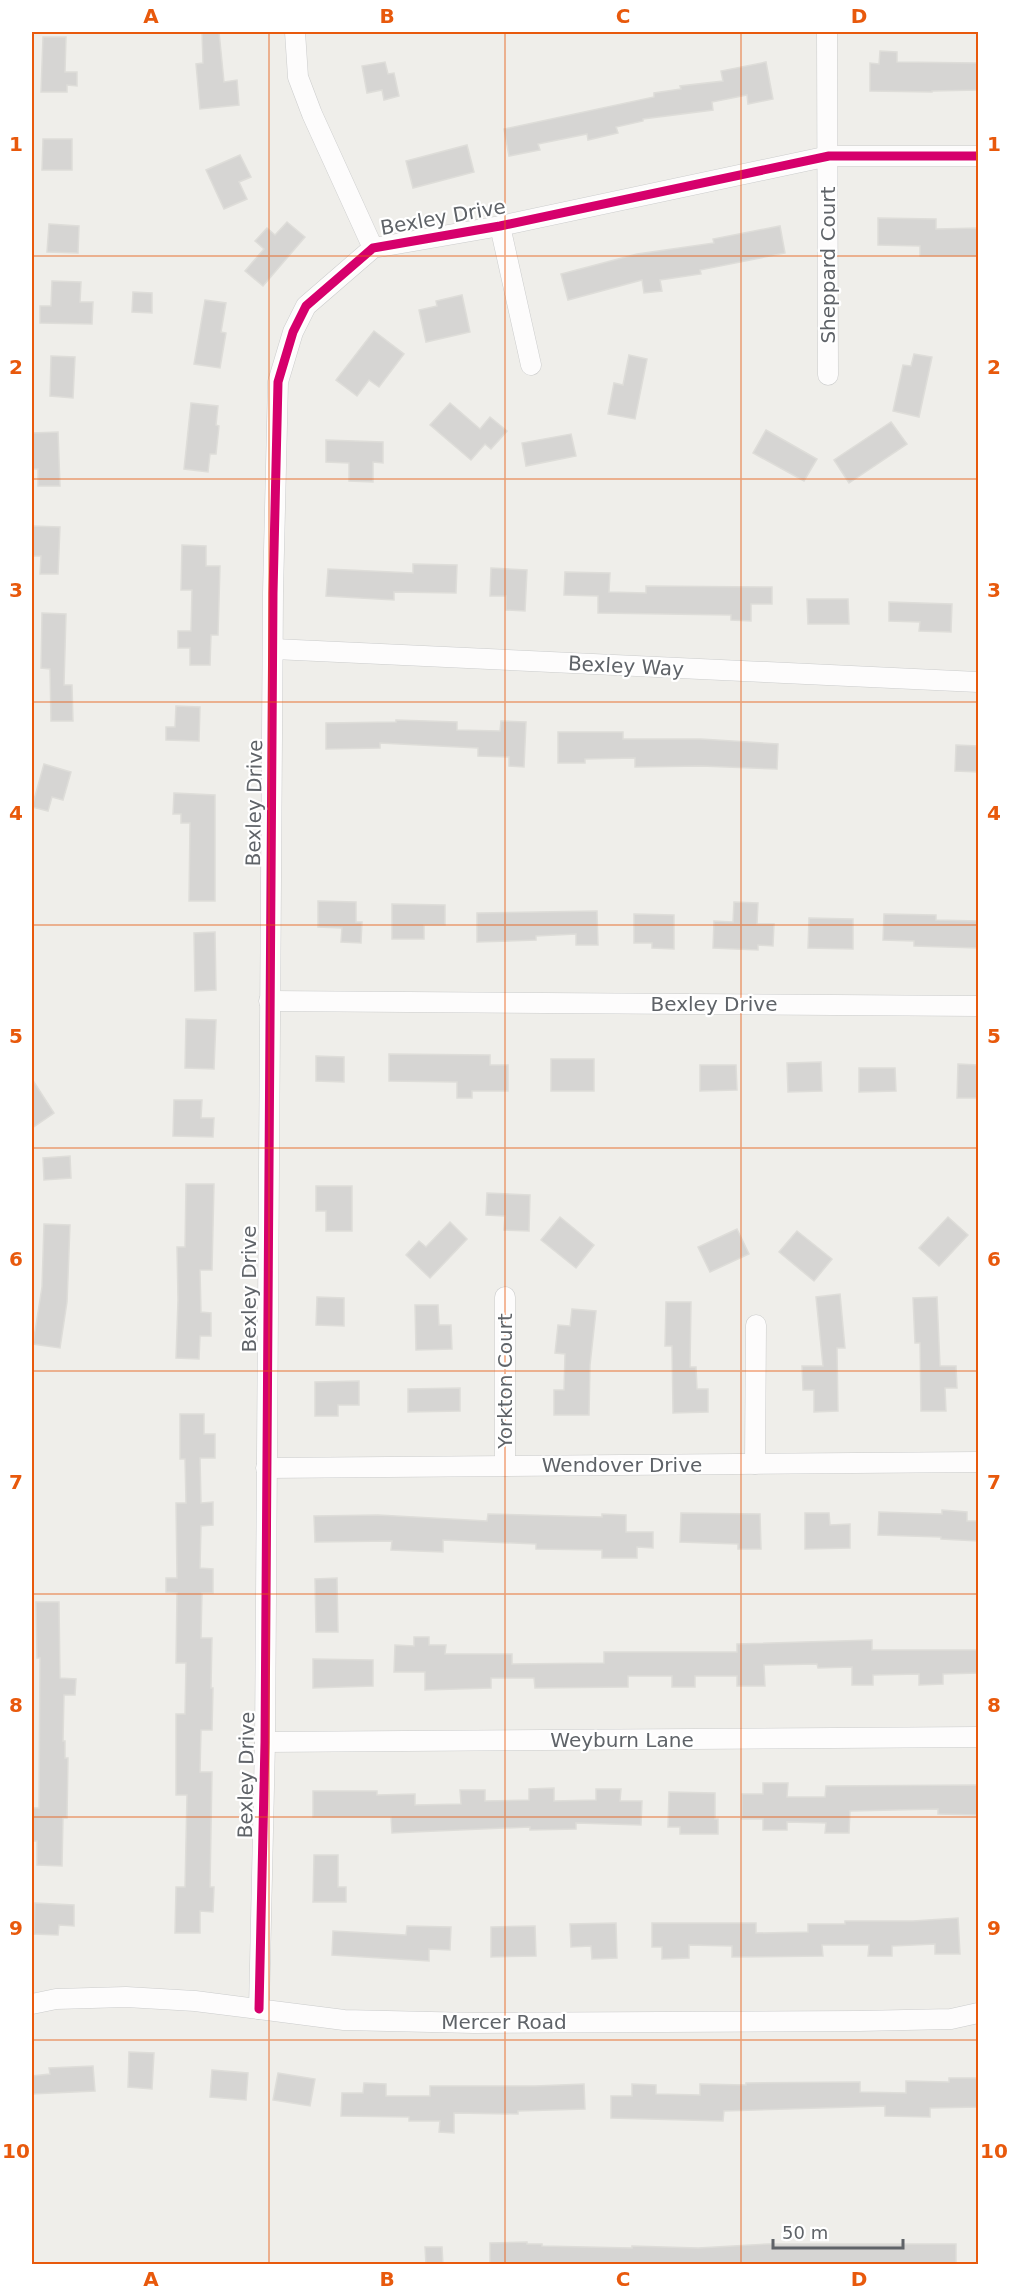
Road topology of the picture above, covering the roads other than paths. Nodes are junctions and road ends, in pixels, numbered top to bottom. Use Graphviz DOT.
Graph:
graph roads {
  1 [pos="295,32"];
  2 [pos="827,32"];
  3 [pos="829,156"];
  4 [pos="978,156"];
  5 [pos="500,226"];
  6 [pos="373,248"];
  7 [pos="531,365"];
  8 [pos="828,375"];
  9 [pos="274,649"];
  10 [pos="978,682"];
  11 [pos="269,1001"];
  12 [pos="978,1006"];
  13 [pos="505,1297"];
  14 [pos="756,1325"];
  15 [pos="978,1462"];
  16 [pos="755,1464"];
  17 [pos="505,1466"];
  18 [pos="266,1468"];
  19 [pos="978,1737"];
  20 [pos="265,1742"];
  21 [pos="32,2004"];
  22 [pos="259,2009"];
  23 [pos="978,2013"];
  1 -- 6 [label="street"];
  2 -- 3 [label="street, Sheppard Court"];
  3 -- 4 [label="street, Bexley Drive"];
  3 -- 5 [label="street, Bexley Drive"];
  3 -- 8 [label="street, Sheppard Court"];
  5 -- 6 [label="street, Bexley Drive"];
  5 -- 7 [label="street"];
  6 -- 9 [label="street, Bexley Drive"];
  9 -- 10 [label="street, Bexley Way"];
  9 -- 11 [label="street, Bexley Drive"];
  11 -- 12 [label="street, Bexley Drive"];
  11 -- 18 [label="street, Bexley Drive"];
  13 -- 17 [label="street, Yorkton Court"];
  14 -- 16 [label="street"];
  15 -- 16 [label="street, Wendover Drive"];
  16 -- 17 [label="street, Wendover Drive"];
  17 -- 18 [label="street, Wendover Drive"];
  18 -- 20 [label="street, Bexley Drive"];
  19 -- 20 [label="street, Weyburn Lane"];
  20 -- 22 [label="street, Bexley Drive"];
  21 -- 22 [label="street, Mercer Road"];
  22 -- 23 [label="street, Mercer Road"];
}
